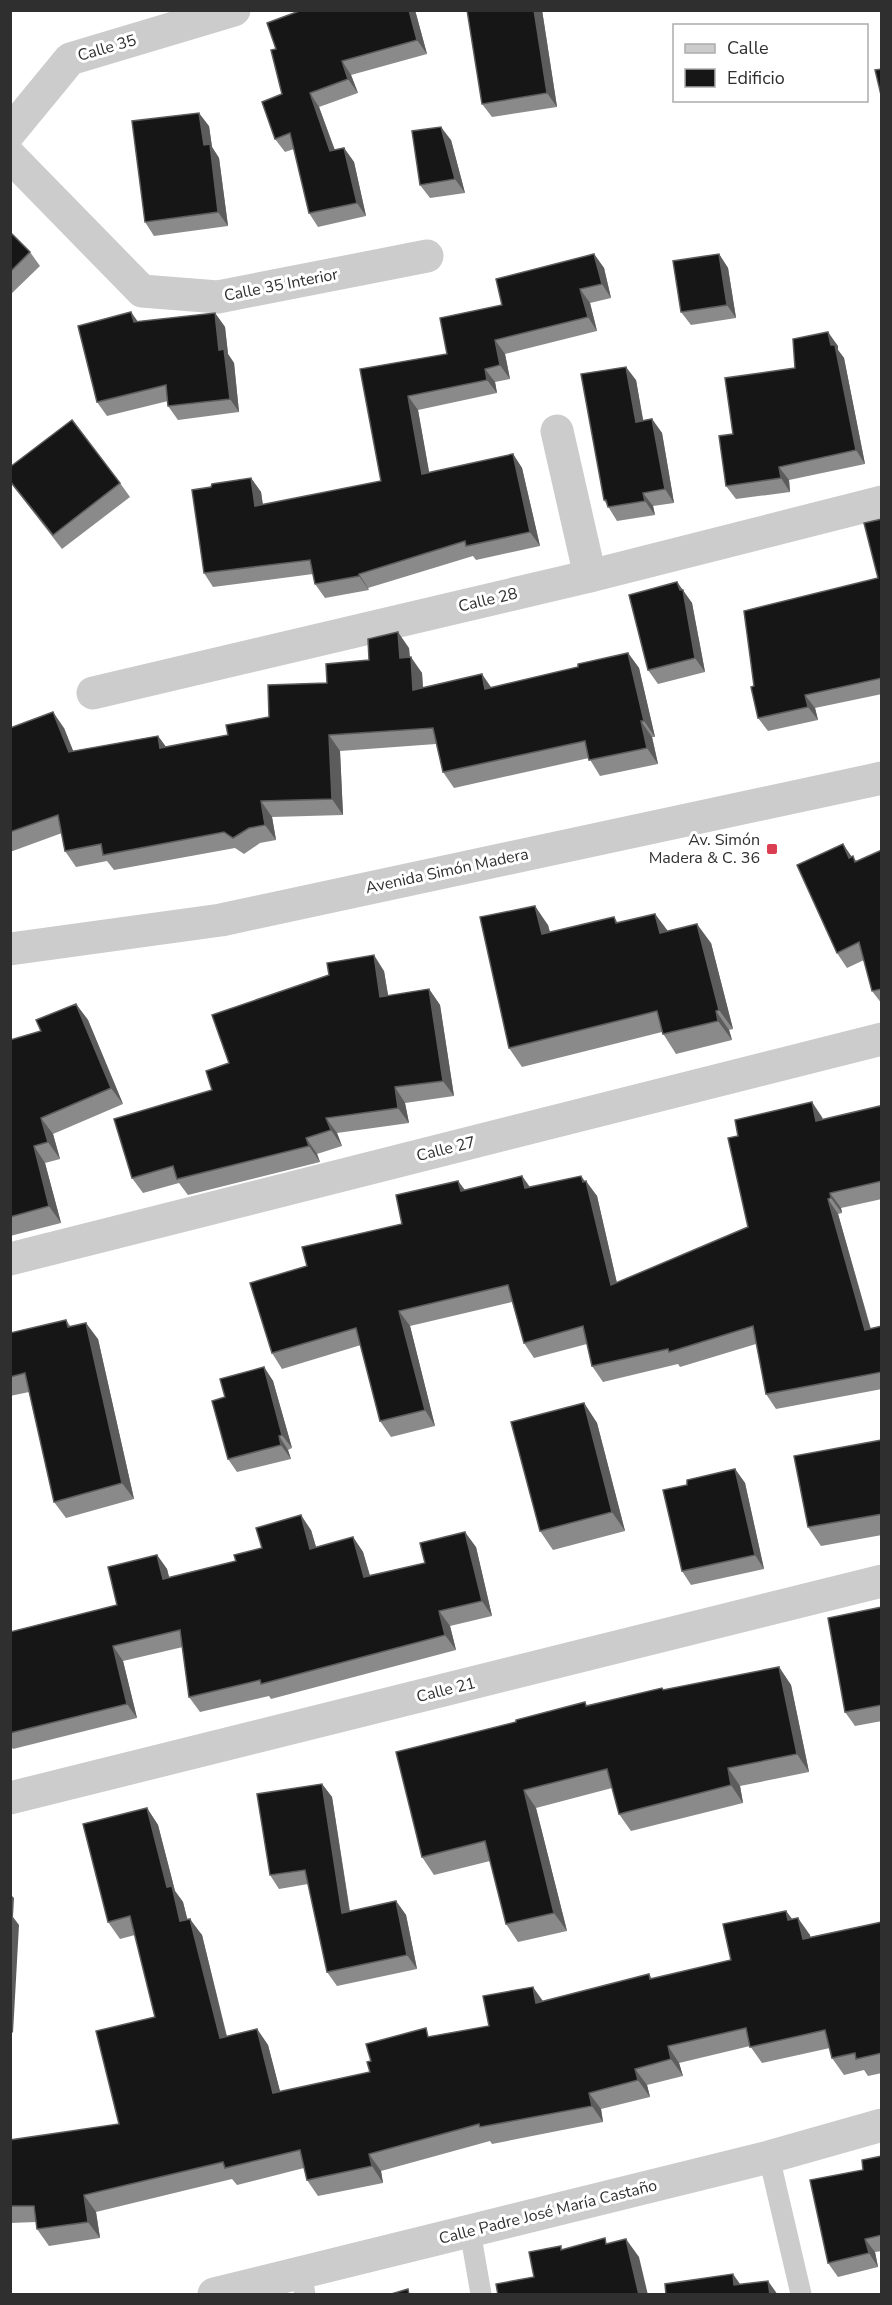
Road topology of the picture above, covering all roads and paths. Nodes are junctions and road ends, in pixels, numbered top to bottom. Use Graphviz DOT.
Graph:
graph roads {
  1 [pos="234,10"];
  2 [pos="10,132"];
  3 [pos="10,156"];
  4 [pos="427,256"];
  5 [pos="556,431"];
  6 [pos="882,502"];
  7 [pos="590,576"];
  8 [pos="93,693"];
  9 [pos="882,778"];
  10 [pos="10,949"];
  11 [pos="882,1039"];
  12 [pos="10,1259"];
  13 [pos="882,1581"];
  14 [pos="10,1798"];
  15 [pos="882,2125"];
  16 [pos="769,2157"];
  17 [pos="470,2231"];
  18 [pos="303,2284"];
  19 [pos="214,2295"];
  20 [pos="481,2295"];
  21 [pos="801,2295"];
  1 -- 2 [label="street, Calle 35"];
  3 -- 4 [label="street, Calle 35 Interior"];
  5 -- 7 [label="street"];
  6 -- 7 [label="street, Calle 28"];
  7 -- 8 [label="street, Calle 28"];
  9 -- 10 [label="street, Avenida Simón Madera"];
  11 -- 12 [label="street, Calle 27"];
  13 -- 14 [label="street, Calle 21"];
  15 -- 16 [label="street, Calle Padre José María Castaño"];
  16 -- 17 [label="street, Calle Padre José María Castaño"];
  16 -- 21 [label="lane"];
  17 -- 18 [label="street, Calle Padre José María Castaño"];
  17 -- 20 [label="lane"];
  18 -- 19 [label="street, Calle Padre José María Castaño"];
}
